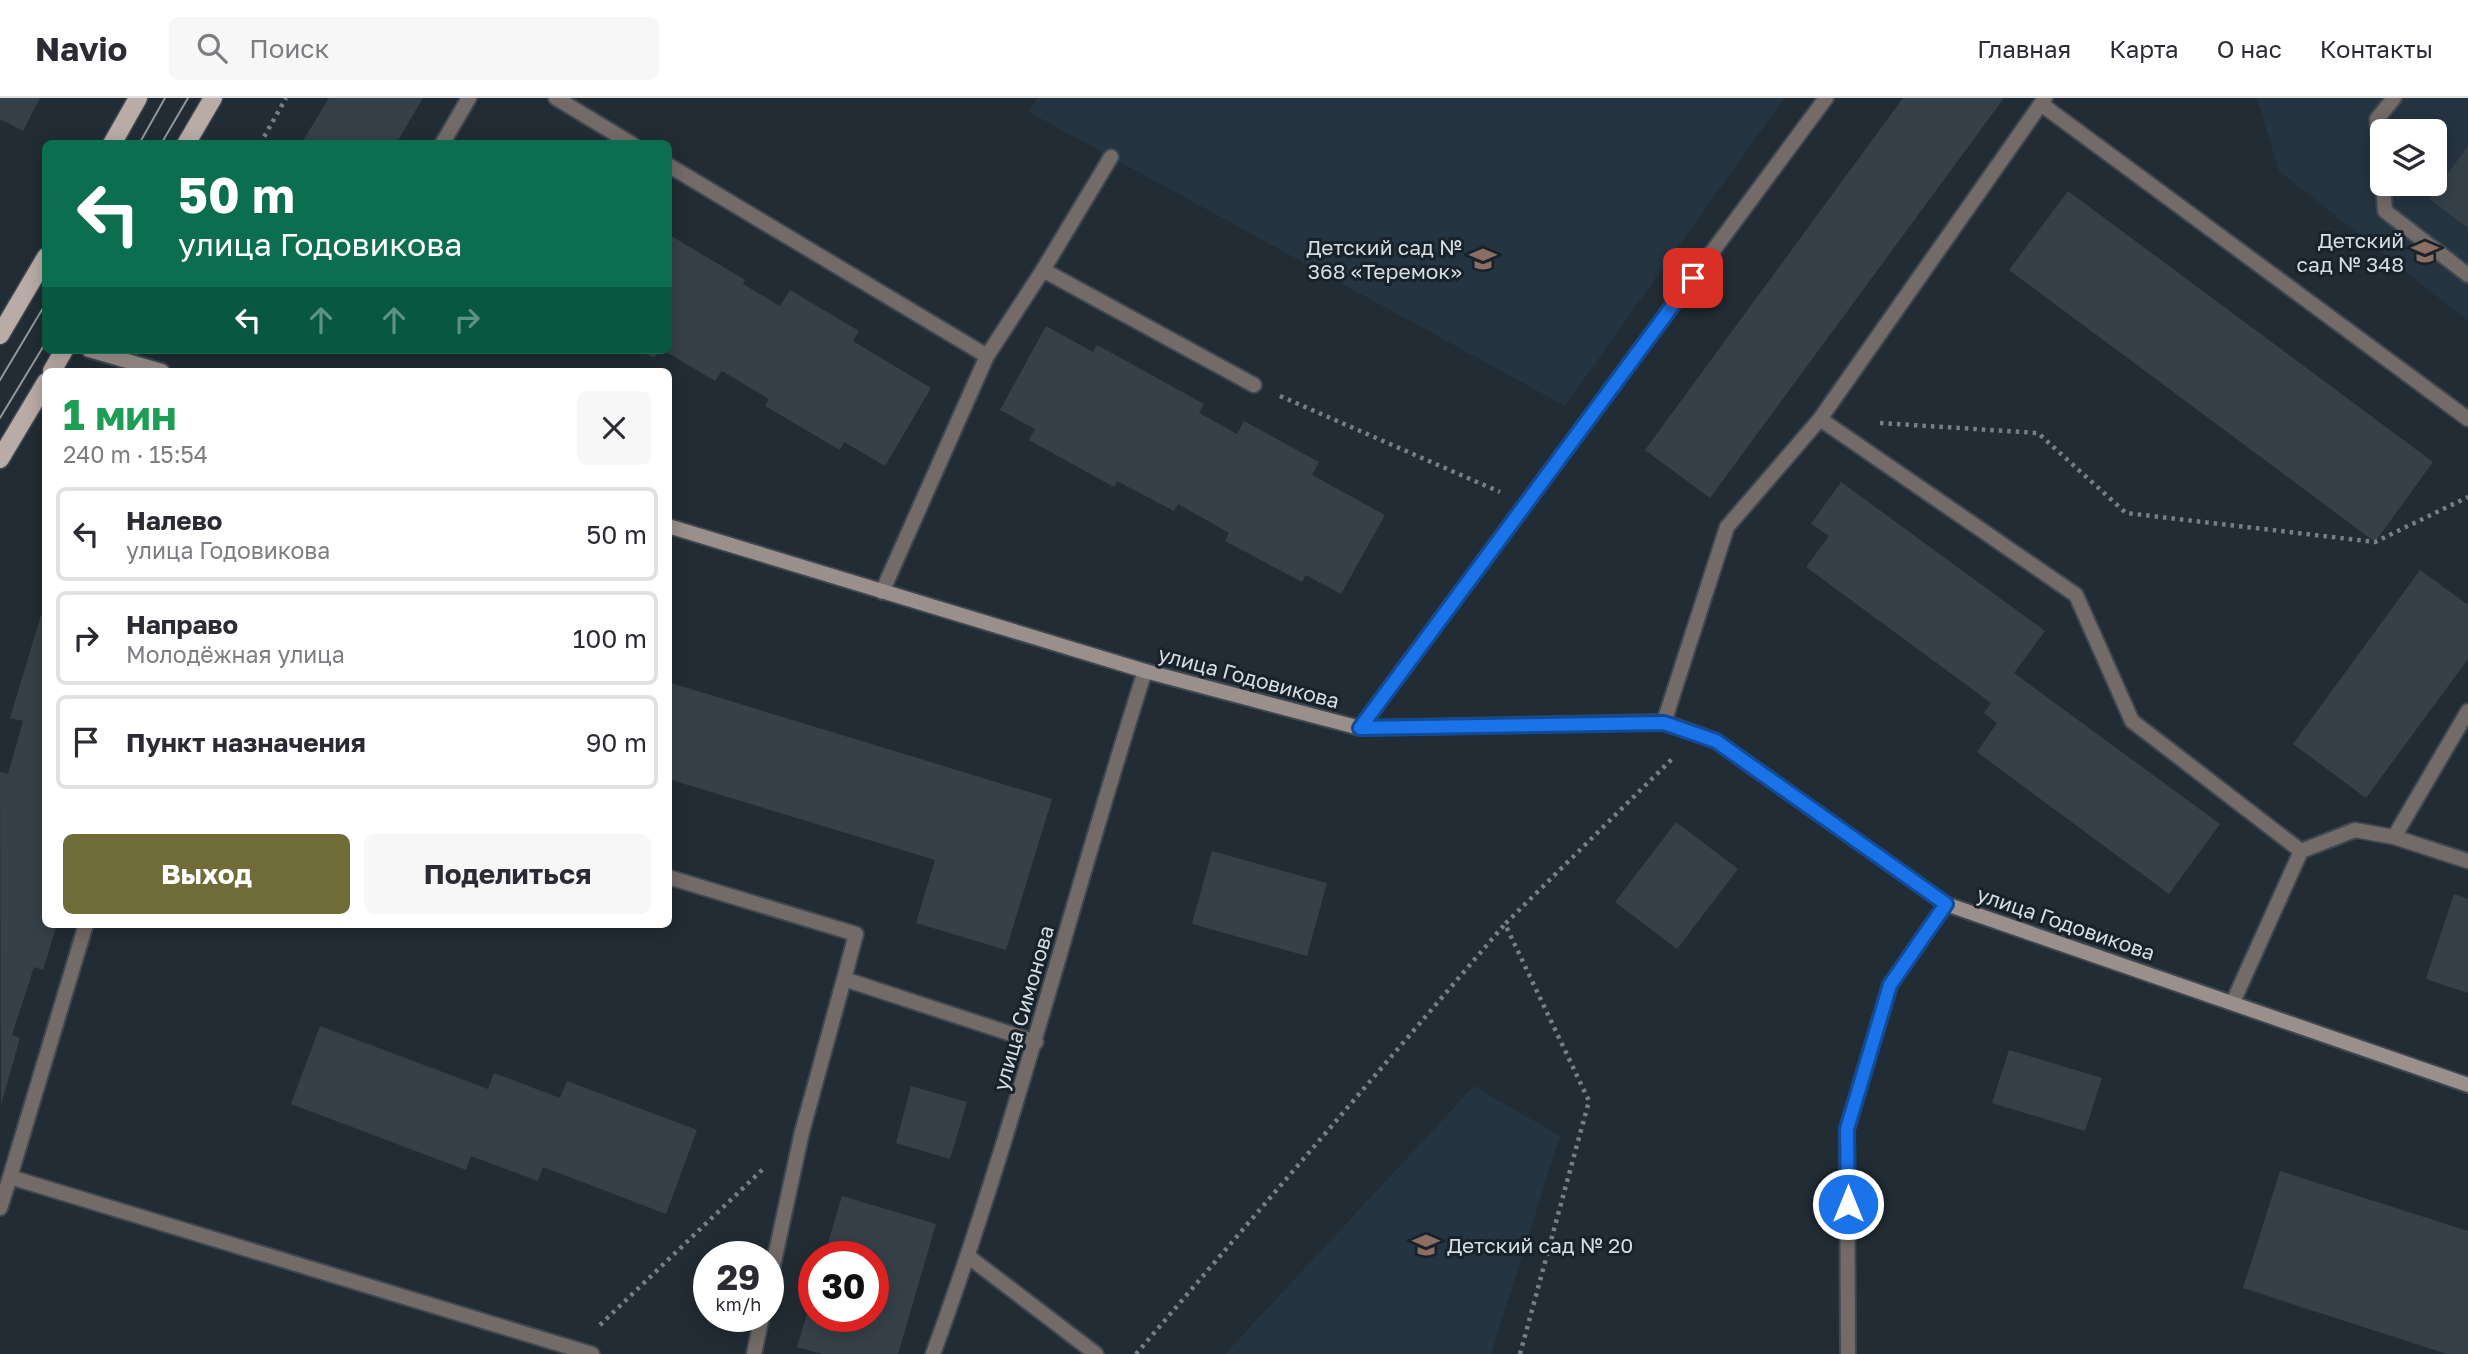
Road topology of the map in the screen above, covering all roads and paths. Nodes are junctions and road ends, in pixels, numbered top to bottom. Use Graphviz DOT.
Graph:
graph roads {
  1 [pos="138,98"];
  2 [pos="213,98"];
  3 [pos="286,98"];
  4 [pos="469,98"];
  5 [pos="556,98"];
  6 [pos="1826,98"];
  7 [pos="2393,98"];
  8 [pos="2043,101"];
  9 [pos="2377,119"];
  10 [pos="114,140"];
  11 [pos="188,140"];
  12 [pos="262,140"];
  13 [pos="444,140"];
  14 [pos="625,140"];
  15 [pos="1111,157"];
  16 [pos="672,167"];
  17 [pos="2384,196"];
  18 [pos="42,264"];
  19 [pos="1043,270"];
  20 [pos="2468,275"];
  21 [pos="0,335"];
  22 [pos="103,354"];
  23 [pos="987,356"];
  24 [pos="152,368"];
  25 [pos="1254,385"];
  26 [pos="42,389"];
  27 [pos="1820,419"];
  28 [pos="2468,419"];
  29 [pos="1875,423"];
  30 [pos="0,459"];
  31 [pos="1501,492"];
  32 [pos="2468,497"];
  33 [pos="672,527"];
  34 [pos="883,592"];
  35 [pos="1144,671"];
  36 [pos="2468,711"];
  37 [pos="1664,723"];
  38 [pos="1360,728"];
  39 [pos="1696,734"];
  40 [pos="2394,837"];
  41 [pos="2301,851"];
  42 [pos="2468,861"];
  43 [pos="672,878"];
  44 [pos="1946,904"];
  45 [pos="1506,924"];
  46 [pos="85,928"];
  47 [pos="844,979"];
  48 [pos="2233,1002"];
  49 [pos="1035,1042"];
  50 [pos="2468,1085"];
  51 [pos="802,1132"];
  52 [pos="10,1177"];
  53 [pos="0,1208"];
  54 [pos="778,1241"];
  55 [pos="969,1257"];
  56 [pos="759,1332"];
  57 [pos="574,1349"];
  58 [pos="592,1354"];
  59 [pos="754,1354"];
  60 [pos="933,1354"];
  61 [pos="1096,1354"];
  62 [pos="1136,1354"];
  63 [pos="1520,1354"];
  64 [pos="1848,1354"];
  1 -- 10 [label="main road"];
  2 -- 11 [label="main road"];
  3 -- 12 [label="path"];
  4 -- 13 [label="street"];
  5 -- 14 [label="street"];
  6 -- 38 [label="street"];
  7 -- 9 [label="street"];
  8 -- 27 [label="street"];
  8 -- 28 [label="street"];
  15 -- 19 [label="street"];
  16 -- 23 [label="street"];
  17 -- 20 [label="street"];
  18 -- 21 [label="main road"];
  19 -- 23 [label="street"];
  19 -- 25 [label="street"];
  22 -- 24 [label="street"];
  23 -- 34 [label="street"];
  25 -- 31 [label="path"];
  26 -- 30 [label="main road"];
  27 -- 37 [label="street"];
  27 -- 41 [label="street"];
  29 -- 32 [label="path"];
  33 -- 34 [label="street, улица Годовикова"];
  34 -- 35 [label="street, улица Годовикова"];
  35 -- 38 [label="street, улица Годовикова"];
  35 -- 49 [label="street, улица Симонова"];
  36 -- 40 [label="street"];
  37 -- 38 [label="street, улица Годовикова"];
  37 -- 39 [label="street, улица Годовикова"];
  39 -- 44 [label="street, улица Годовикова"];
  39 -- 45 [label="path"];
  40 -- 41 [label="street"];
  40 -- 42 [label="street"];
  41 -- 48 [label="street"];
  43 -- 47 [label="street"];
  44 -- 48 [label="street, улица Годовикова"];
  44 -- 64 [label="street"];
  45 -- 62 [label="path"];
  45 -- 63 [label="path"];
  46 -- 52 [label="street"];
  47 -- 49 [label="street"];
  47 -- 51 [label="street"];
  48 -- 50 [label="street, улица Годовикова"];
  49 -- 55 [label="street, улица Симонова"];
  51 -- 54 [label="street"];
  51 -- 57 [label="path"];
  52 -- 53 [label="street"];
  52 -- 57 [label="street"];
  55 -- 60 [label="street, улица Симонова"];
  55 -- 61 [label="street"];
  56 -- 59 [label="street"];
  57 -- 58 [label="street"];
}
